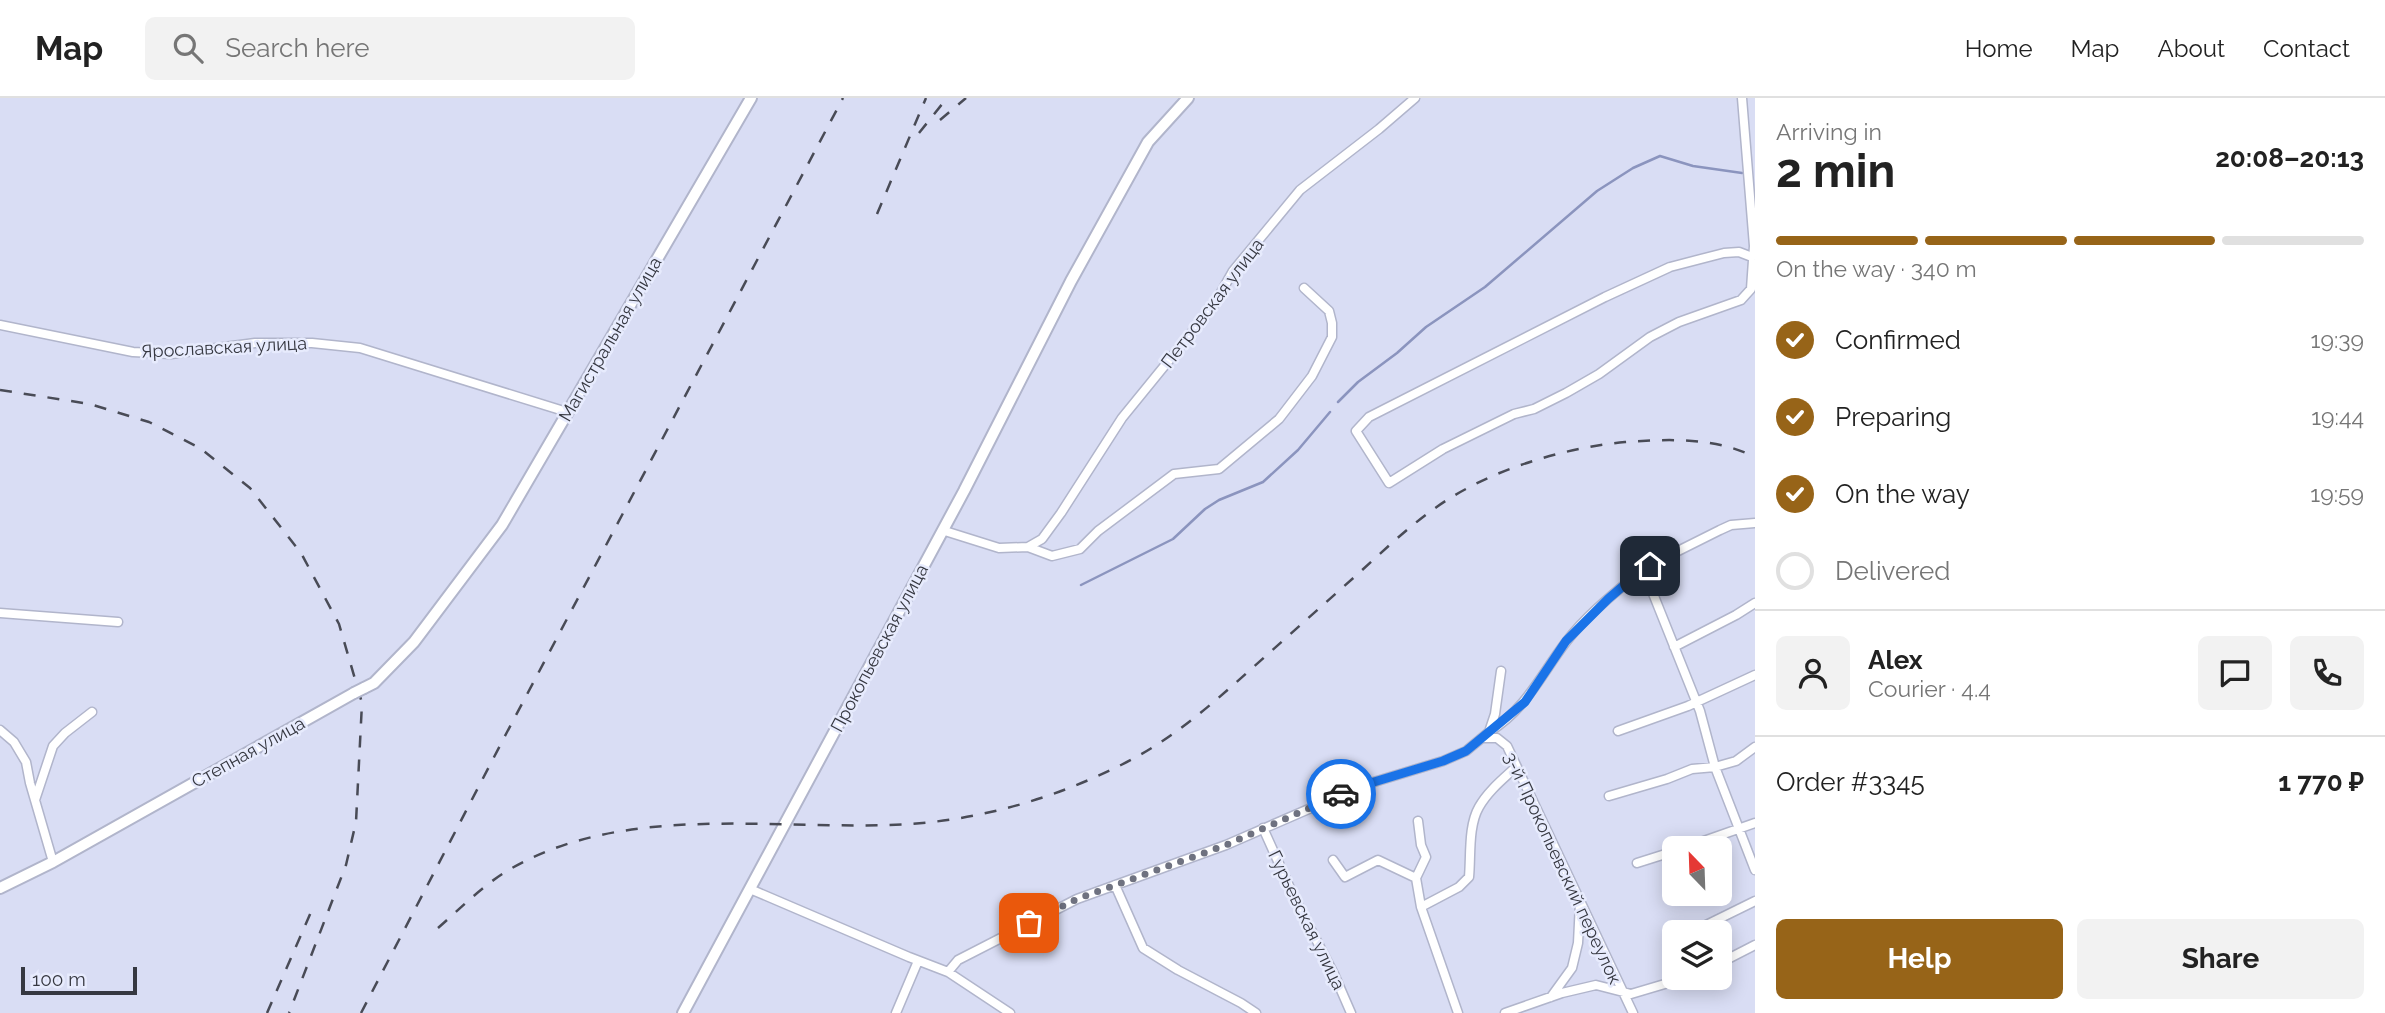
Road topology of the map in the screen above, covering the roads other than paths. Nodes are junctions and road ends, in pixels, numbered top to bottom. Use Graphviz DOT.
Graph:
graph roads {
  1 [pos="751,98"];
  2 [pos="1188,98"];
  3 [pos="1415,98"];
  4 [pos="1742,98"];
  5 [pos="1752,257"];
  6 [pos="1304,288"];
  7 [pos="0,325"];
  8 [pos="567,412"];
  9 [pos="1755,523"];
  10 [pos="948,532"];
  11 [pos="1028,547"];
  12 [pos="1636,575"];
  13 [pos="464,577"];
  14 [pos="1755,603"];
  15 [pos="0,613"];
  16 [pos="118,622"];
  17 [pos="1674,647"];
  18 [pos="1501,671"];
  19 [pos="1755,675"];
  20 [pos="1696,701"];
  21 [pos="92,712"];
  22 [pos="0,730"];
  23 [pos="1618,732"];
  24 [pos="1486,735"];
  25 [pos="1755,747"];
  26 [pos="1516,766"];
  27 [pos="1715,767"];
  28 [pos="1609,796"];
  29 [pos="35,800"];
  30 [pos="1418,821"];
  31 [pos="1755,823"];
  32 [pos="1263,828"];
  33 [pos="1738,830"];
  34 [pos="1720,836"];
  35 [pos="1662,855"];
  36 [pos="1333,860"];
  37 [pos="53,862"];
  38 [pos="1636,863"];
  39 [pos="1755,870"];
  40 [pos="1416,878"];
  41 [pos="1115,885"];
  42 [pos="0,888"];
  43 [pos="750,889"];
  44 [pos="1581,900"];
  45 [pos="1755,901"];
  46 [pos="1421,907"];
  47 [pos="1716,920"];
  48 [pos="1755,945"];
  49 [pos="1732,957"];
  50 [pos="918,961"];
  51 [pos="948,972"];
  52 [pos="1662,985"];
  53 [pos="1620,991"];
  54 [pos="1551,997"];
  55 [pos="683,1013"];
  56 [pos="896,1013"];
  57 [pos="1010,1013"];
  58 [pos="1256,1013"];
  59 [pos="1351,1013"];
  60 [pos="1458,1013"];
  61 [pos="1505,1013"];
  62 [pos="1633,1013"];
  1 -- 8 [label="main road, Магистральная улица"];
  2 -- 43 [label="main road, Прокопьевская улица"];
  3 -- 11 [label="street, Петровская улица"];
  4 -- 5 [label="street"];
  5 -- 5 [label="street"];
  6 -- 11 [label="street"];
  7 -- 8 [label="street, Ярославская улица"];
  8 -- 13 [label="main road, Магистральная улица"];
  9 -- 12 [label="street"];
  10 -- 11 [label="street"];
  12 -- 17 [label="street"];
  12 -- 24 [label="street"];
  13 -- 37 [label="main road, Степная улица"];
  14 -- 17 [label="street"];
  15 -- 16 [label="street"];
  17 -- 20 [label="street"];
  18 -- 24 [label="street"];
  19 -- 20 [label="street"];
  20 -- 23 [label="street"];
  20 -- 27 [label="street"];
  21 -- 29 [label="street"];
  22 -- 29 [label="street"];
  24 -- 26 [label="street, 3-й Прокопьевский переулок"];
  24 -- 32 [label="street"];
  25 -- 27 [label="street"];
  26 -- 44 [label="street, 3-й Прокопьевский переулок"];
  26 -- 46 [label="street"];
  27 -- 28 [label="street"];
  27 -- 33 [label="street"];
  29 -- 37 [label="street"];
  30 -- 40 [label="street"];
  31 -- 33 [label="street"];
  32 -- 41 [label="street"];
  32 -- 59 [label="street, Гурьевская улица"];
  33 -- 34 [label="street"];
  33 -- 39 [label="street"];
  35 -- 38 [label="street"];
  36 -- 40 [label="street"];
  37 -- 42 [label="main road, Степная улица"];
  40 -- 46 [label="street"];
  41 -- 51 [label="street"];
  41 -- 58 [label="street"];
  43 -- 50 [label="street"];
  43 -- 55 [label="main road, Прокопьевская улица"];
  44 -- 53 [label="street, 3-й Прокопьевский переулок"];
  44 -- 54 [label="street"];
  45 -- 47 [label="street"];
  46 -- 60 [label="street"];
  48 -- 49 [label="street"];
  50 -- 51 [label="street"];
  50 -- 56 [label="street"];
  51 -- 57 [label="street"];
  52 -- 53 [label="street"];
  53 -- 54 [label="street"];
  53 -- 62 [label="street, 3-й Прокопьевский переулок"];
  54 -- 61 [label="street"];
}
